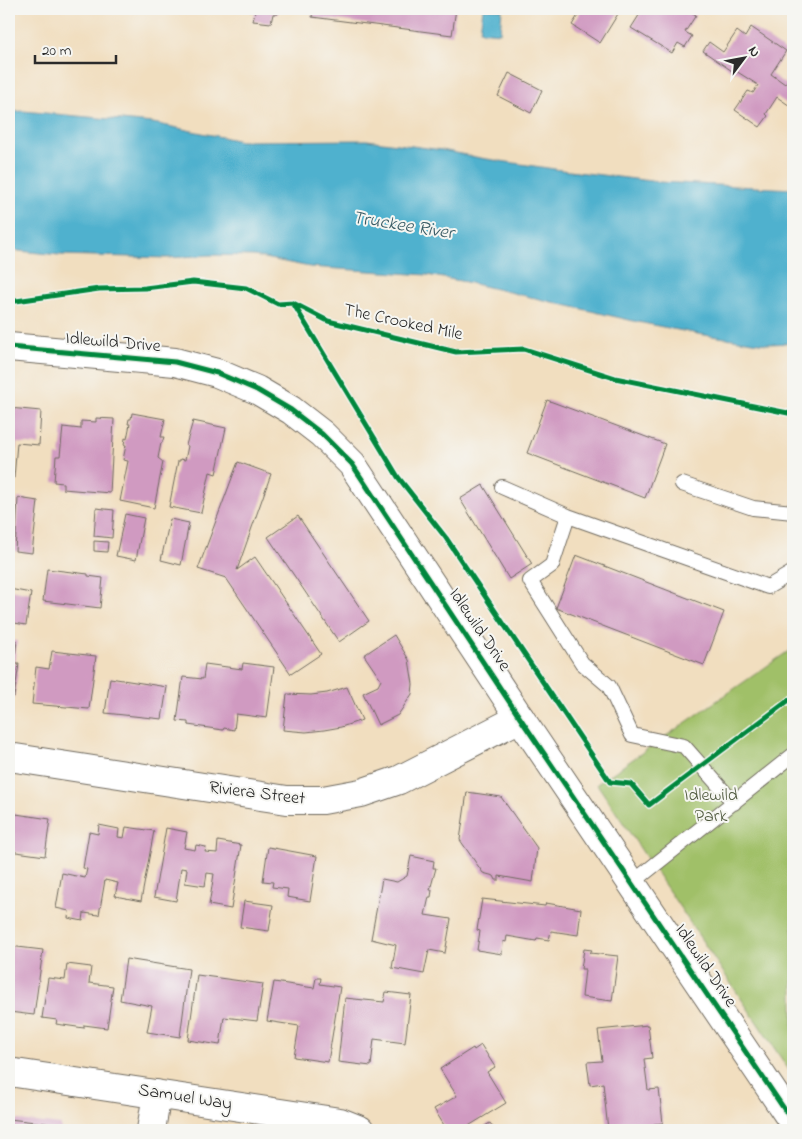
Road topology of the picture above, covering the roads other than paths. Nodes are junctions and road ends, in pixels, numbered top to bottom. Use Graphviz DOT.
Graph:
graph roads {
  1 [pos="9,347"];
  2 [pos="682,484"];
  3 [pos="502,487"];
  4 [pos="793,512"];
  5 [pos="568,516"];
  6 [pos="793,572"];
  7 [pos="520,718"];
  8 [pos="793,755"];
  9 [pos="9,757"];
  10 [pos="734,802"];
  11 [pos="632,883"];
  12 [pos="9,1072"];
  13 [pos="156,1094"];
  14 [pos="793,1122"];
  15 [pos="151,1130"];
  16 [pos="360,1130"];
  1 -- 7 [label="street, Idlewild Drive"];
  2 -- 4 [label="lane"];
  3 -- 5 [label="lane"];
  5 -- 6 [label="lane"];
  5 -- 10 [label="lane"];
  7 -- 9 [label="street, Riviera Street"];
  7 -- 11 [label="street, Idlewild Drive"];
  8 -- 10 [label="lane"];
  10 -- 11 [label="lane"];
  11 -- 14 [label="street, Idlewild Drive"];
  12 -- 13 [label="street, Samuel Way"];
  13 -- 15 [label="street"];
  13 -- 16 [label="street, Samuel Way"];
}
